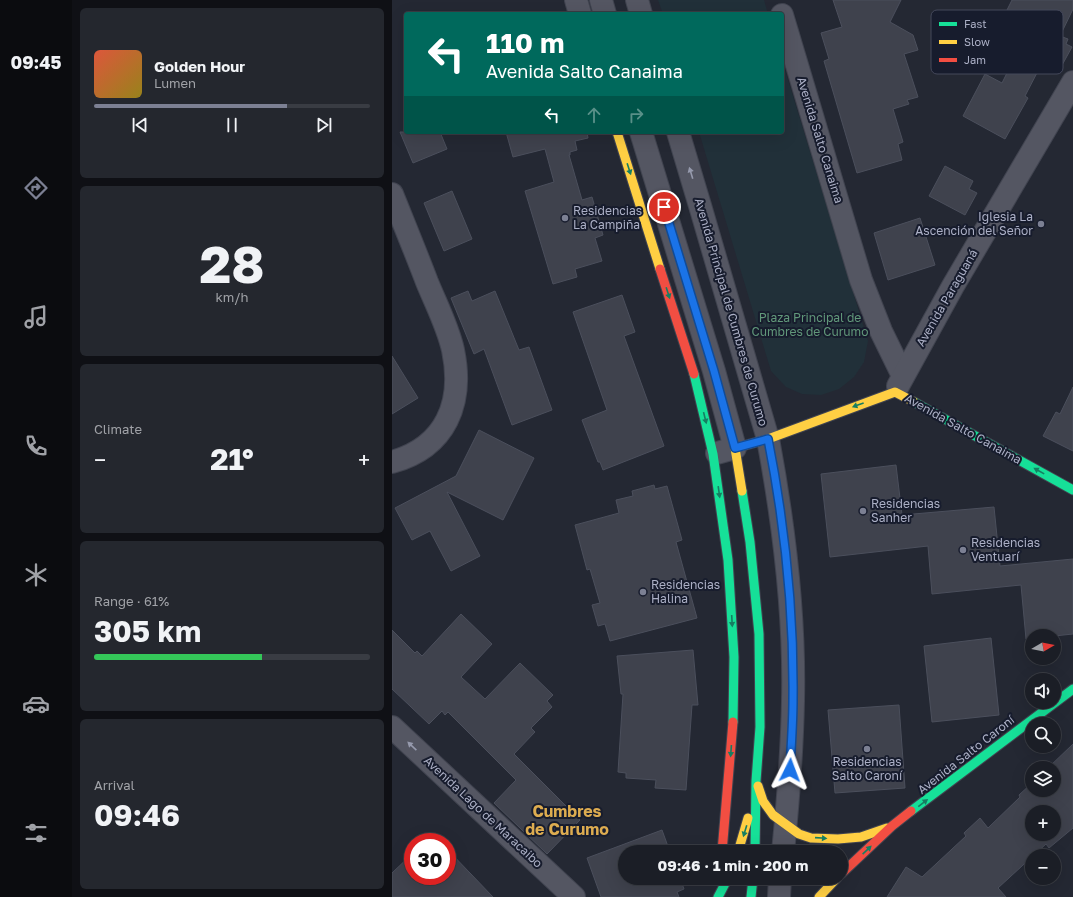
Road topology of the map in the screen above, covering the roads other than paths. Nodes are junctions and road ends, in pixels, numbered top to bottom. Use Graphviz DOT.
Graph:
graph roads {
  1 [pos="576,0"];
  2 [pos="601,0"];
  3 [pos="637,0"];
  4 [pos="778,0"];
  5 [pos="579,12"];
  6 [pos="604,12"];
  7 [pos="640,12"];
  8 [pos="781,12"];
  9 [pos="784,21"];
  10 [pos="1073,82"];
  11 [pos="618,134"];
  12 [pos="642,134"];
  13 [pos="679,134"];
  14 [pos="392,194"];
  15 [pos="899,384"];
  16 [pos="768,439"];
  17 [pos="735,448"];
  18 [pos="713,454"];
  19 [pos="392,462"];
  20 [pos="1073,490"];
  21 [pos="1073,687"];
  22 [pos="392,727"];
  23 [pos="756,782"];
  24 [pos="786,825"];
  25 [pos="892,826"];
  26 [pos="723,845"];
  27 [pos="740,845"];
  28 [pos="755,845"];
  29 [pos="784,845"];
  30 [pos="848,867"];
  31 [pos="719,885"];
  32 [pos="724,885"];
  33 [pos="752,885"];
  34 [pos="780,885"];
  35 [pos="830,885"];
  36 [pos="574,897"];
  37 [pos="718,897"];
  38 [pos="751,897"];
  39 [pos="779,897"];
  40 [pos="819,897"];
  1 -- 5 [label="street"];
  2 -- 6 [label="street"];
  3 -- 7 [label="street"];
  4 -- 8 [label="street, Avenida Salto Canaima"];
  9 -- 15 [label="street, Avenida Salto Canaima"];
  10 -- 15 [label="street, Avenida Paraguaná"];
  11 -- 18 [label="main road, one-way"];
  12 -- 17 [label="street"];
  16 -- 13 [label="street, Avenida Principal de Cumbres de Curumo, one-way"];
  14 -- 19 [label="street"];
  15 -- 16 [label="main road, Avenida Salto Canaima, one-way"];
  20 -- 15 [label="main road, Avenida Salto Canaima, one-way"];
  16 -- 17 [label="main road, Avenida Salto Canaima"];
  16 -- 24 [label="street, Avenida Principal de Cumbres de Curumo"];
  17 -- 18 [label="street, Avenida Salto Canaima"];
  17 -- 23 [label="main road"];
  18 -- 26 [label="main road, one-way"];
  25 -- 21 [label="main road, Avenida Salto Caroní, one-way"];
  36 -- 22 [label="street, Avenida Lago de Maracaibo, one-way"];
  23 -- 24 [label="main road"];
  23 -- 27 [label="main road, one-way"];
  23 -- 28 [label="main road"];
  24 -- 25 [label="main road, one-way"];
  24 -- 29 [label="street, Avenida Principal de Cumbres de Curumo"];
  30 -- 25 [label="main road, one-way"];
  31 -- 37 [label="street"];
  32 -- 37 [label="main road"];
  33 -- 38 [label="main road"];
  34 -- 39 [label="street"];
  35 -- 40 [label="main road"];
}
